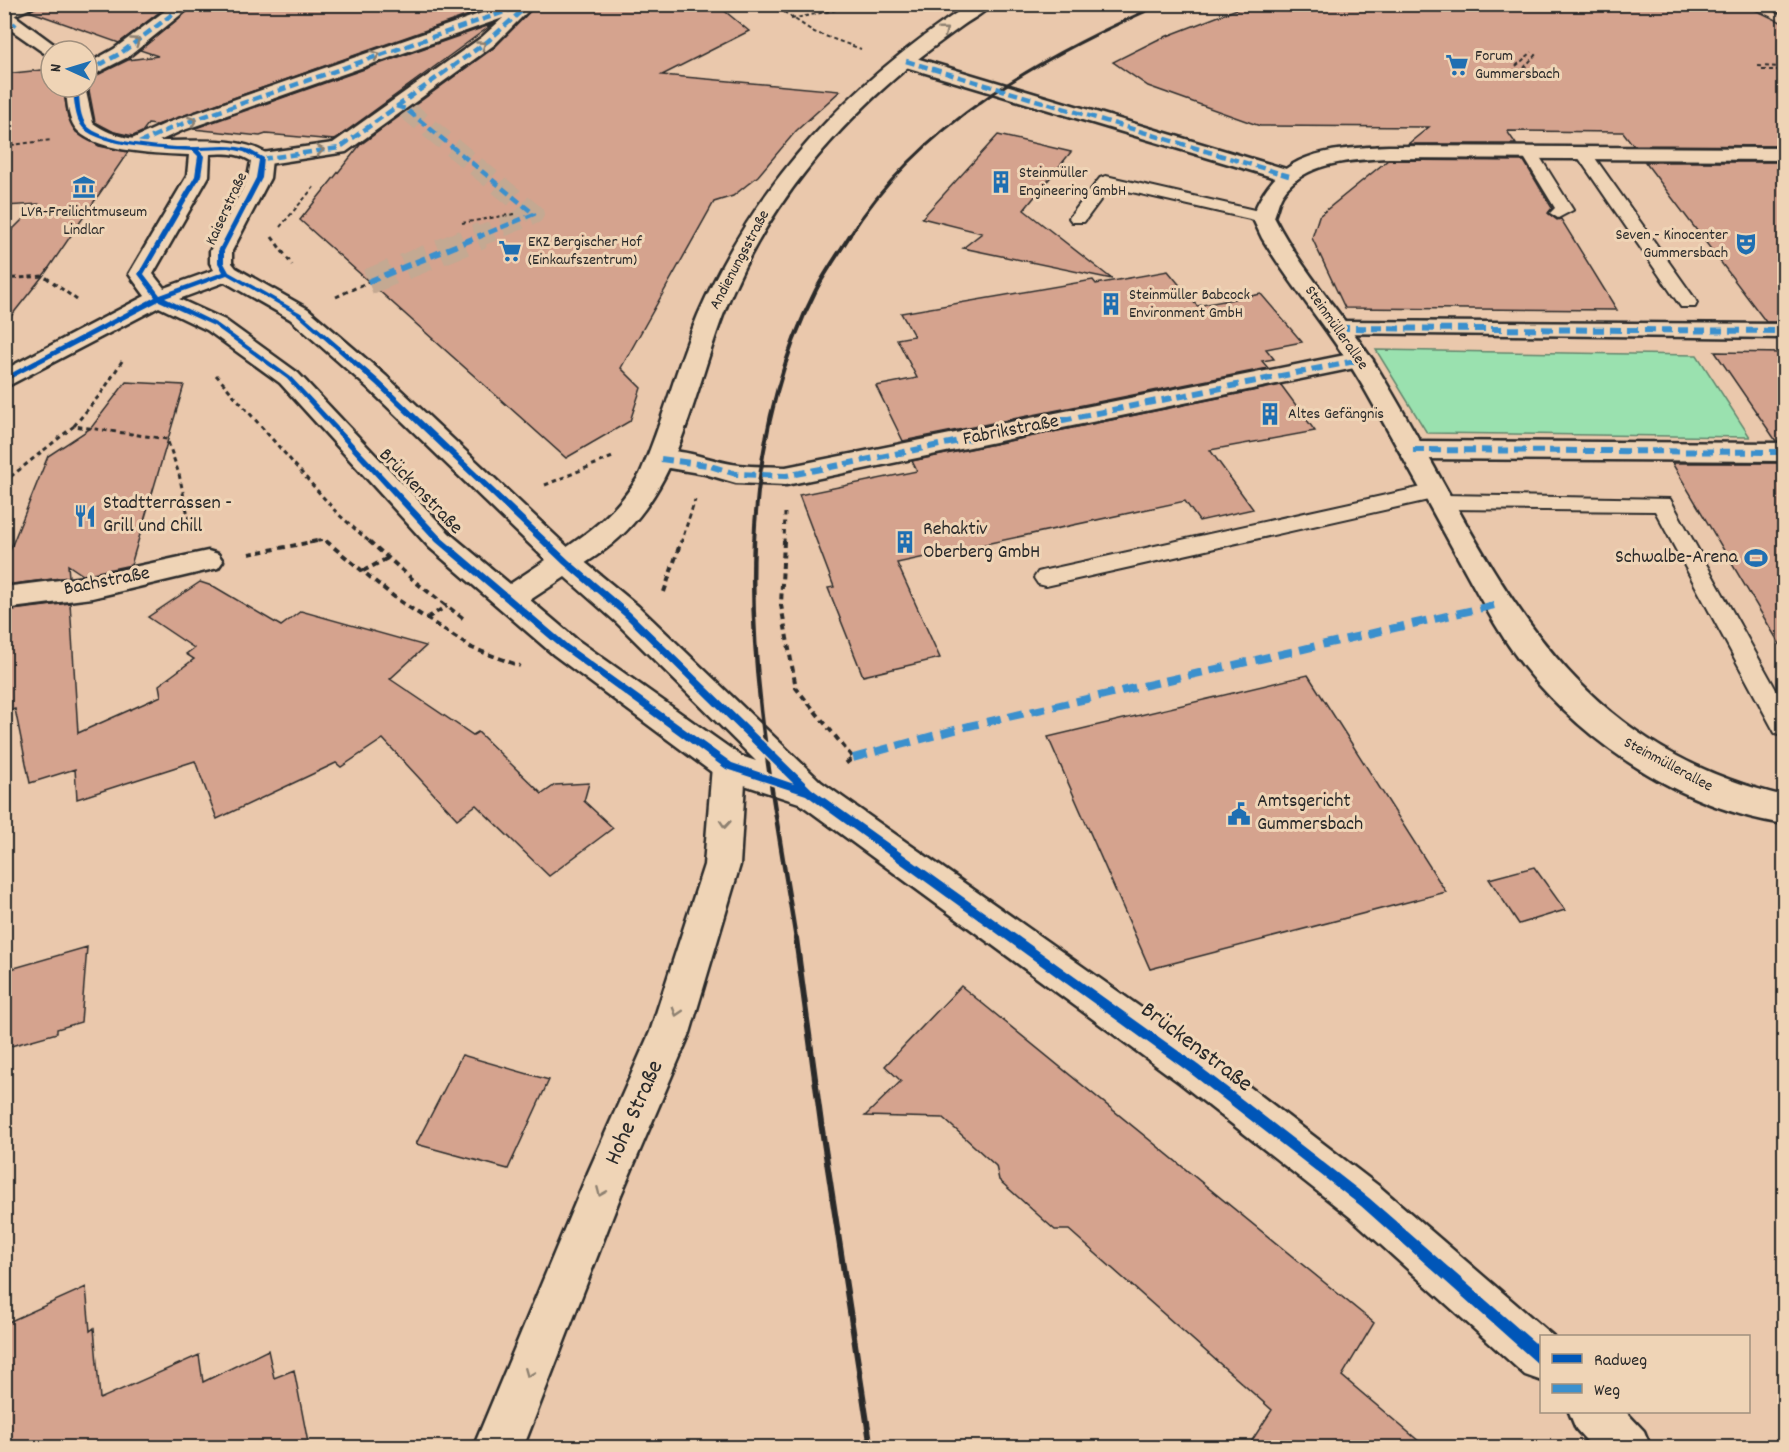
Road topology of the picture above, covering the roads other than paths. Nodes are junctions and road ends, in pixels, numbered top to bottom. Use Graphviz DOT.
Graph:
graph roads {
  1 [pos="32,4"];
  2 [pos="186,4"];
  3 [pos="528,4"];
  4 [pos="1778,4"];
  5 [pos="983,5"];
  6 [pos="1785,8"];
  7 [pos="7,22"];
  8 [pos="39,42"];
  9 [pos="906,61"];
  10 [pos="99,65"];
  11 [pos="77,99"];
  12 [pos="139,143"];
  13 [pos="195,149"];
  14 [pos="1530,154"];
  15 [pos="1584,154"];
  16 [pos="1785,154"];
  17 [pos="262,159"];
  18 [pos="1289,176"];
  19 [pos="1558,213"];
  20 [pos="1263,217"];
  21 [pos="1078,218"];
  22 [pos="227,273"];
  23 [pos="159,298"];
  24 [pos="1688,303"];
  25 [pos="1338,328"];
  26 [pos="1785,331"];
  27 [pos="1360,360"];
  28 [pos="4,380"];
  29 [pos="1413,450"];
  30 [pos="1785,452"];
  31 [pos="661,459"];
  32 [pos="1439,497"];
  33 [pos="208,561"];
  34 [pos="566,562"];
  35 [pos="1046,578"];
  36 [pos="4,598"];
  37 [pos="510,598"];
  38 [pos="1785,726"];
  39 [pos="729,766"];
  40 [pos="809,792"];
  41 [pos="1785,810"];
  42 [pos="1540,1356"];
  43 [pos="1594,1413"];
  44 [pos="497,1448"];
  45 [pos="1627,1448"];
  1 -- 7 [label="street"];
  10 -- 2 [label="street, one-way"];
  12 -- 3 [label="street, Kaiserstraße, one-way"];
  17 -- 3 [label="street, Kaiserstraße, one-way"];
  4 -- 6 [label="street"];
  9 -- 5 [label="street, Andienungsstraße, one-way"];
  7 -- 8 [label="street"];
  9 -- 18 [label="street"];
  9 -- 31 [label="street, Andienungsstraße"];
  11 -- 12 [label="street, Kaiserstraße"];
  12 -- 13 [label="street, Kaiserstraße"];
  13 -- 17 [label="street, Kaiserstraße"];
  13 -- 23 [label="street, Brückenstraße"];
  14 -- 15 [label="street"];
  14 -- 18 [label="street"];
  14 -- 19 [label="lane"];
  15 -- 16 [label="street"];
  15 -- 24 [label="lane"];
  17 -- 22 [label="street, Kaiserstraße"];
  18 -- 20 [label="street"];
  20 -- 21 [label="lane"];
  20 -- 25 [label="street, Steinmüllerallee"];
  22 -- 23 [label="street, Kaiserstraße"];
  22 -- 34 [label="street, Brückenstraße"];
  23 -- 28 [label="street, Kaiserstraße"];
  23 -- 37 [label="street, Brückenstraße"];
  25 -- 26 [label="street"];
  25 -- 27 [label="street, Steinmüllerallee"];
  27 -- 29 [label="street, Steinmüllerallee"];
  27 -- 31 [label="street, Fabrikstraße"];
  29 -- 30 [label="street"];
  29 -- 32 [label="street, Steinmüllerallee"];
  31 -- 34 [label="street, Andienungsstraße"];
  32 -- 35 [label="lane"];
  32 -- 38 [label="lane"];
  32 -- 41 [label="street, Steinmüllerallee"];
  33 -- 36 [label="street, Bachstraße"];
  34 -- 37 [label="street"];
  34 -- 40 [label="street, Brückenstraße"];
  37 -- 39 [label="street, Brückenstraße"];
  39 -- 40 [label="street, Brückenstraße"];
  39 -- 44 [label="street, Hohe Straße, one-way"];
  40 -- 42 [label="street, Brückenstraße"];
  43 -- 45 [label="street"];
}
